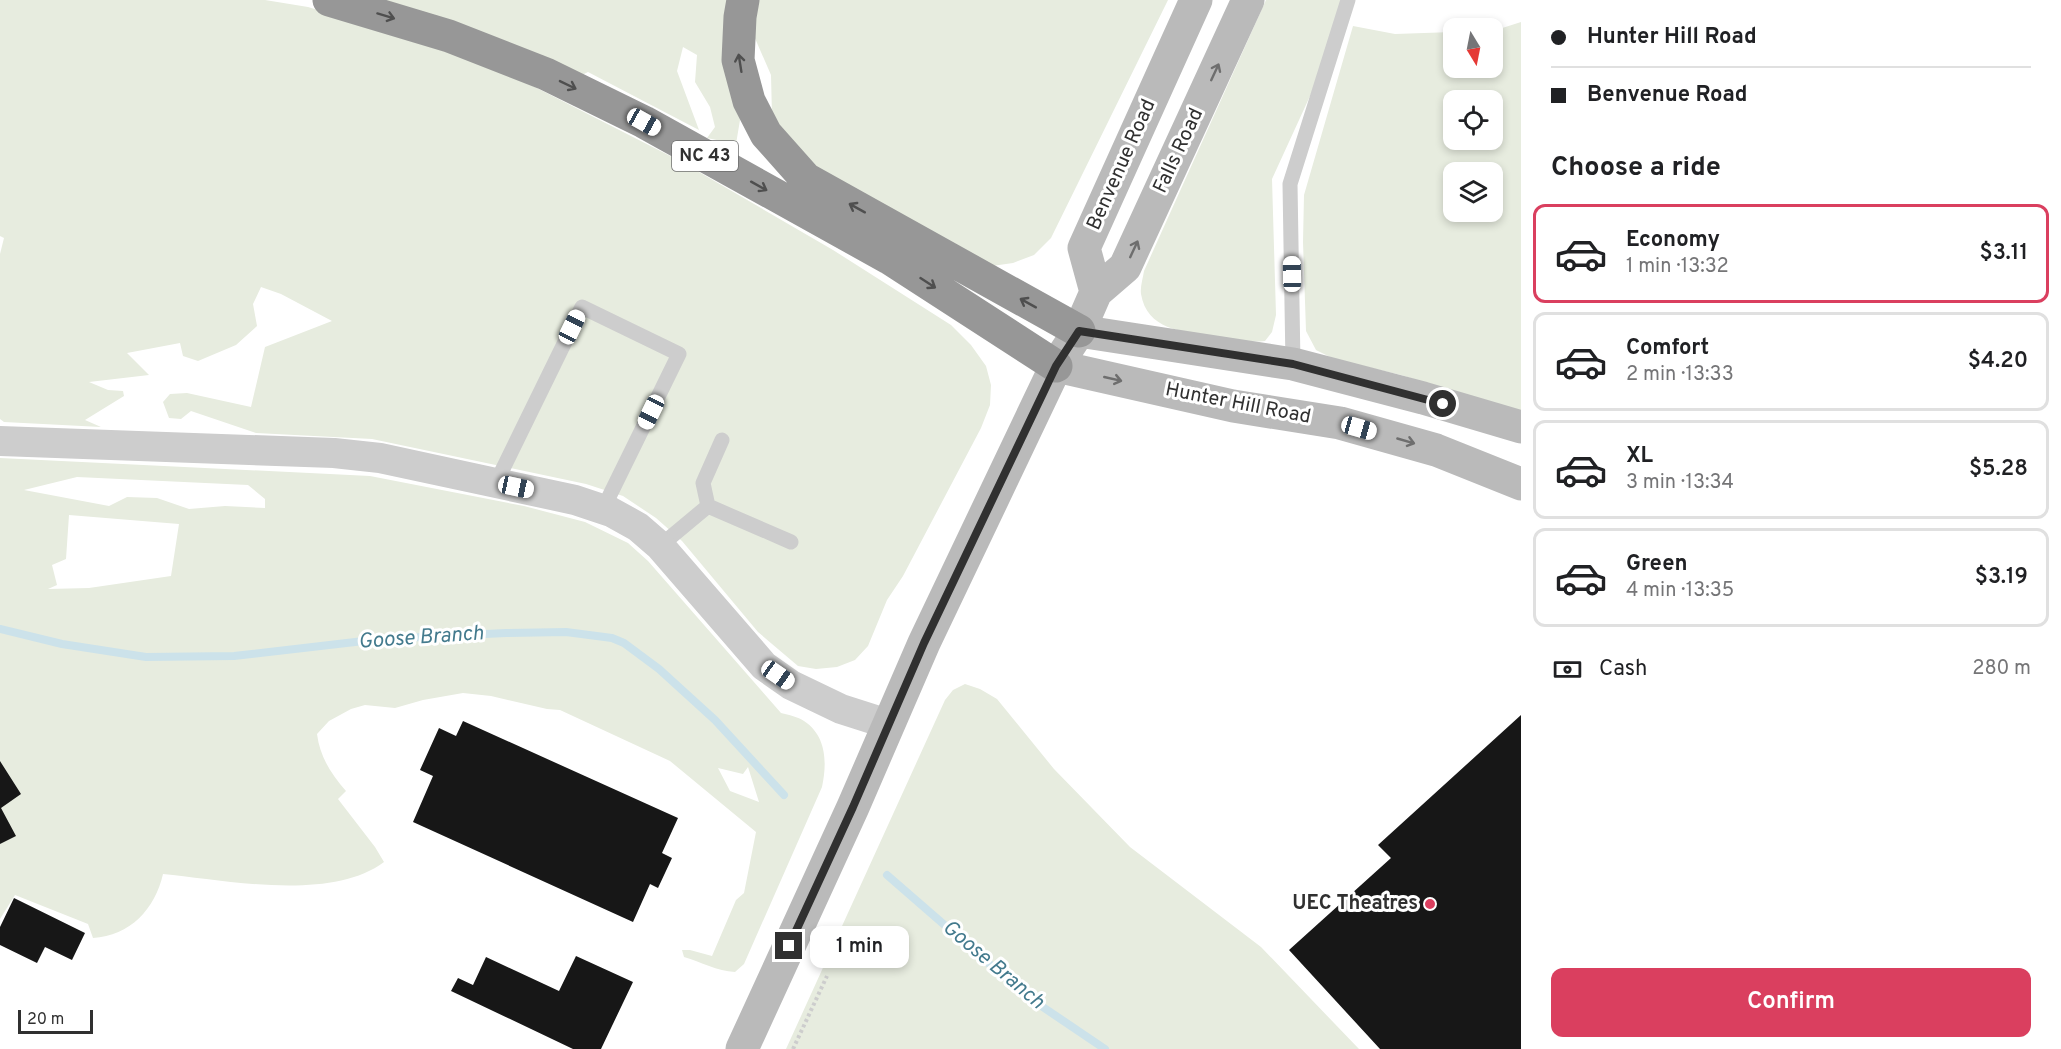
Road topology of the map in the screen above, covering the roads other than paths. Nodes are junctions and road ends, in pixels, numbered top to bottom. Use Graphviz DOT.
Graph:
graph roads {
  1 [pos="329,0"];
  2 [pos="743,0"];
  3 [pos="1196,0"];
  4 [pos="1248,0"];
  5 [pos="1348,0"];
  6 [pos="1096,292"];
  7 [pos="1079,331"];
  8 [pos="1293,364"];
  9 [pos="1056,366"];
  10 [pos="1521,427"];
  11 [pos="0,441"];
  12 [pos="722,441"];
  13 [pos="496,483"];
  14 [pos="1521,484"];
  15 [pos="708,506"];
  16 [pos="603,509"];
  17 [pos="791,542"];
  18 [pos="660,546"];
  19 [pos="888,724"];
  20 [pos="742,1049"];
  1 -- 9 [label="highway, NC 43, one-way"];
  7 -- 2 [label="highway, one-way"];
  3 -- 6 [label="main road, Benvenue Road"];
  6 -- 4 [label="main road, Falls Road, one-way"];
  5 -- 8 [label="lane"];
  6 -- 7 [label="main road"];
  7 -- 8 [label="main road"];
  7 -- 9 [label="main road"];
  8 -- 10 [label="main road"];
  9 -- 14 [label="main road, Hunter Hill Road, one-way"];
  9 -- 19 [label="main road"];
  11 -- 13 [label="street"];
  12 -- 15 [label="lane"];
  13 -- 16 [label="street"];
  13 -- 16 [label="lane"];
  15 -- 17 [label="lane"];
  15 -- 18 [label="lane"];
  16 -- 18 [label="street"];
  18 -- 19 [label="street"];
  19 -- 20 [label="main road"];
}
